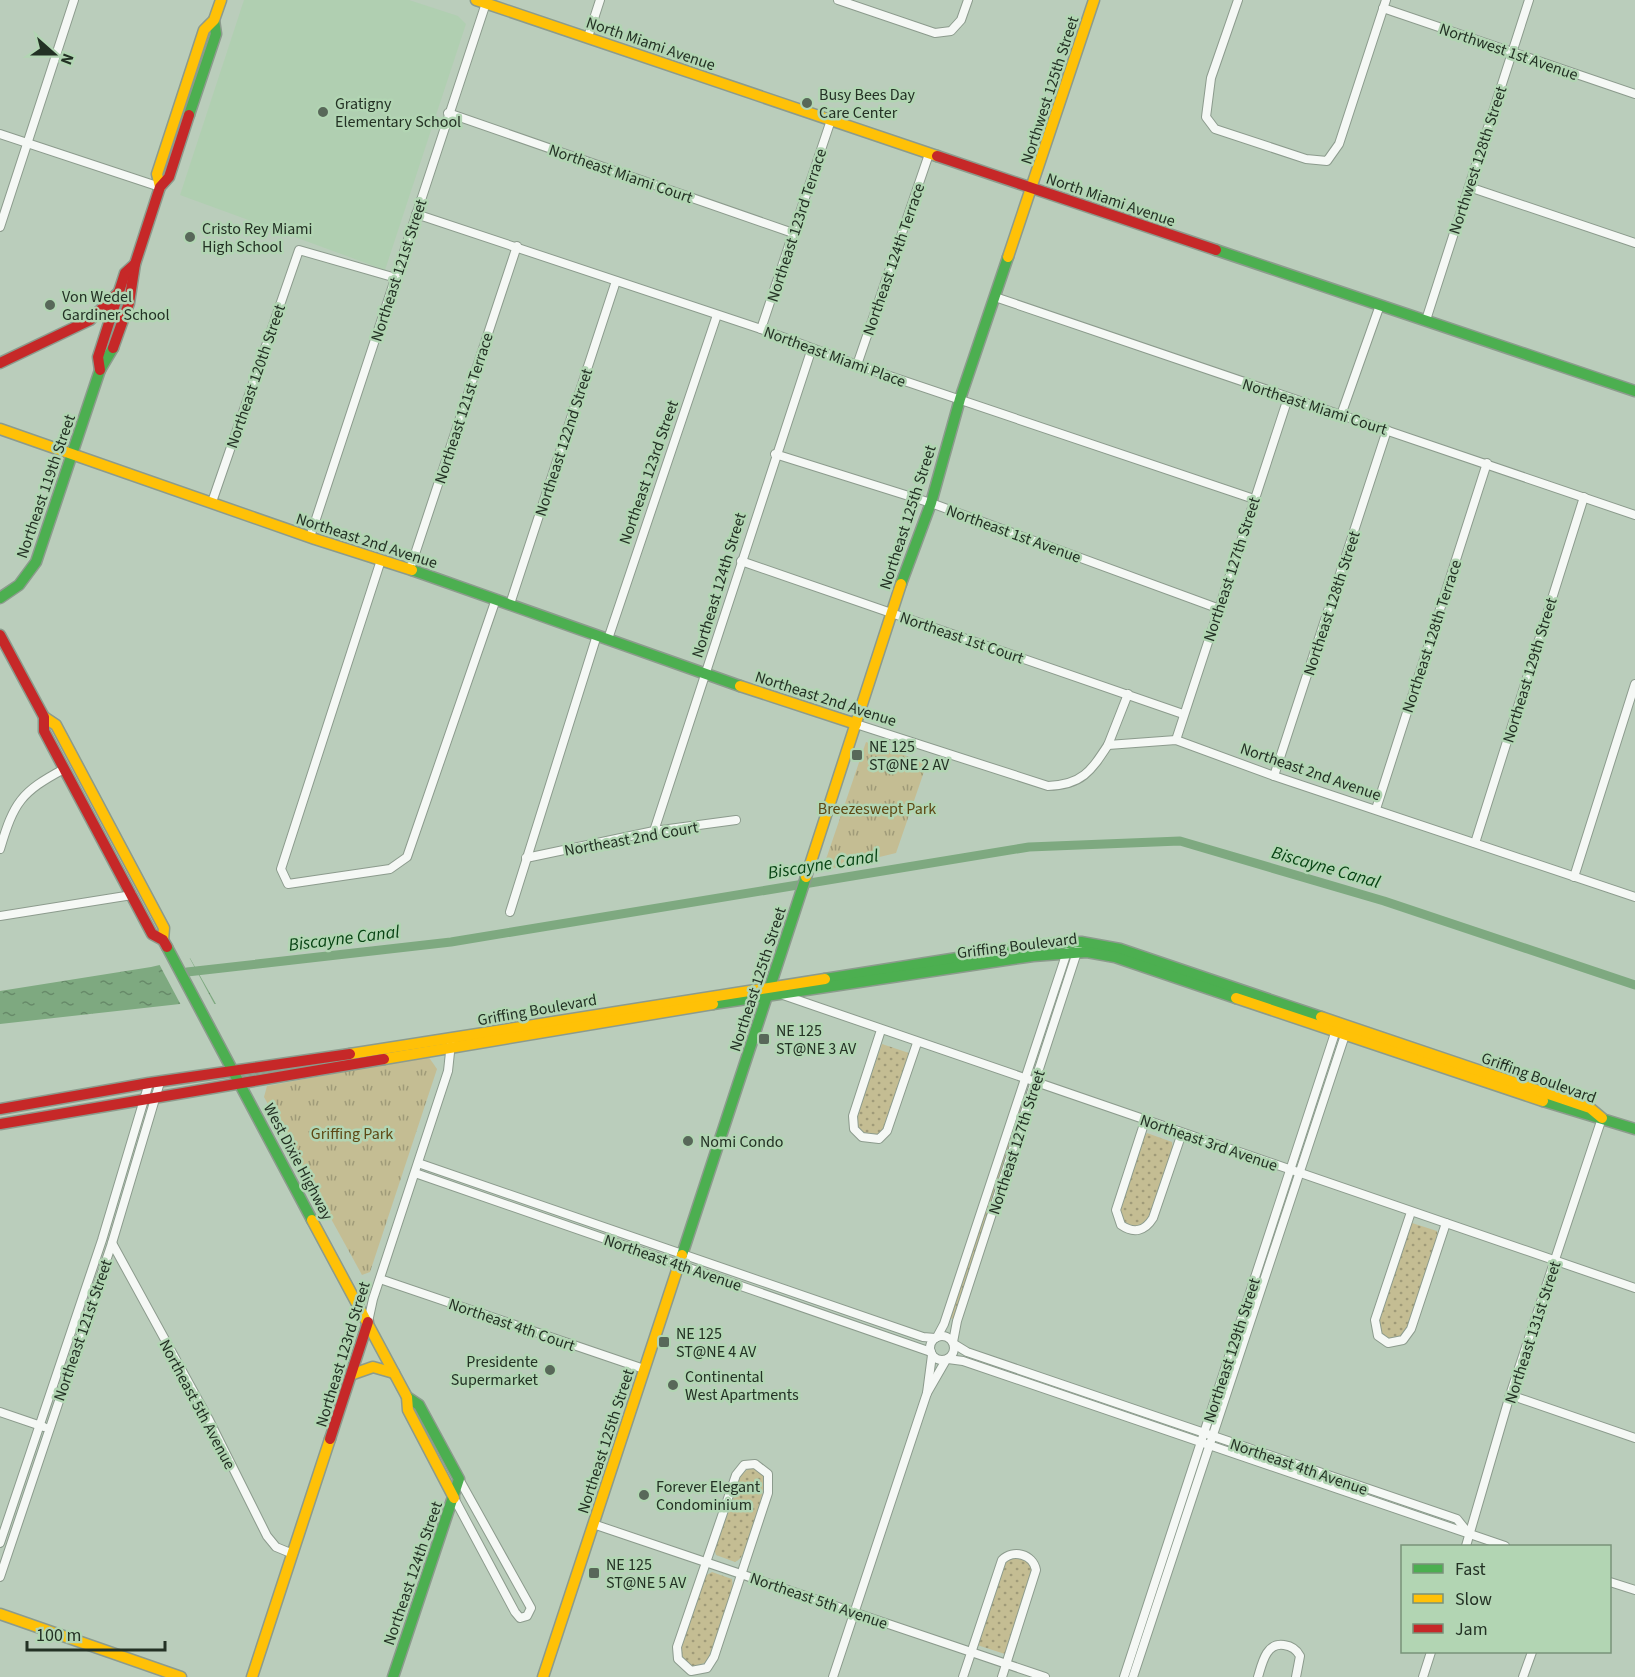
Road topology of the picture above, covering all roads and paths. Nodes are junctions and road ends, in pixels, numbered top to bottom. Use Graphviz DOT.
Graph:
graph roads {
  1 [pos="74,0"];
  2 [pos="220,0"];
  3 [pos="600,0"];
  4 [pos="968,0"];
  5 [pos="1094,0"];
  6 [pos="1238,0"];
  7 [pos="1529,0"];
  8 [pos="842,1"];
  9 [pos="481,2"];
  10 [pos="1384,4"];
  11 [pos="588,37"];
  12 [pos="1512,53"];
  13 [pos="1635,94"];
  14 [pos="448,113"];
  15 [pos="831,120"];
  16 [pos="0,134"];
  17 [pos="28,144"];
  18 [pos="929,153"];
  19 [pos="160,187"];
  20 [pos="1469,187"];
  21 [pos="1032,189"];
  22 [pos="416,214"];
  23 [pos="0,227"];
  24 [pos="793,233"];
  25 [pos="1635,243"];
  26 [pos="516,246"];
  27 [pos="135,264"];
  28 [pos="396,278"];
  29 [pos="616,281"];
  30 [pos="119,292"];
  31 [pos="995,297"];
  32 [pos="1380,305"];
  33 [pos="717,315"];
  34 [pos="1426,320"];
  35 [pos="761,329"];
  36 [pos="812,348"];
  37 [pos="0,363"];
  38 [pos="857,365"];
  39 [pos="100,370"];
  40 [pos="1635,391"];
  41 [pos="1288,398"];
  42 [pos="960,399"];
  43 [pos="1341,415"];
  44 [pos="0,429"];
  45 [pos="1387,430"];
  46 [pos="72,453"];
  47 [pos="775,454"];
  48 [pos="1487,463"];
  49 [pos="1584,497"];
  50 [pos="1254,499"];
  51 [pos="212,502"];
  52 [pos="931,503"];
  53 [pos="1635,515"];
  54 [pos="310,537"];
  55 [pos="381,560"];
  56 [pos="741,561"];
  57 [pos="410,569"];
  58 [pos="0,598"];
  59 [pos="496,599"];
  60 [pos="510,604"];
  61 [pos="1217,608"];
  62 [pos="891,612"];
  63 [pos="0,635"];
  64 [pos="602,637"];
  65 [pos="707,675"];
  66 [pos="1635,684"];
  67 [pos="1128,694"];
  68 [pos="1183,714"];
  69 [pos="44,717"];
  70 [pos="856,724"];
  71 [pos="1176,740"];
  72 [pos="1108,745"];
  73 [pos="64,769"];
  74 [pos="1274,776"];
  75 [pos="1376,809"];
  76 [pos="736,820"];
  77 [pos="654,831"];
  78 [pos="1475,843"];
  79 [pos="0,849"];
  80 [pos="526,858"];
  81 [pos="1574,877"];
  82 [pos="132,895"];
  83 [pos="1635,897"];
  84 [pos="510,912"];
  85 [pos="0,916"];
  86 [pos="163,940"];
  87 [pos="1074,947"];
  88 [pos="769,992"];
  89 [pos="783,995"];
  90 [pos="1342,1029"];
  91 [pos="881,1030"];
  92 [pos="917,1042"];
  93 [pos="452,1043"];
  94 [pos="235,1072"];
  95 [pos="1025,1080"];
  96 [pos="154,1083"];
  97 [pos="1035,1083"];
  98 [pos="242,1084"];
  99 [pos="157,1099"];
  100 [pos="145,1100"];
  101 [pos="0,1109"];
  102 [pos="1602,1118"];
  103 [pos="1145,1121"];
  104 [pos="0,1124"];
  105 [pos="1635,1129"];
  106 [pos="1182,1133"];
  107 [pos="418,1163"];
  108 [pos="1295,1171"];
  109 [pos="415,1173"];
  110 [pos="1411,1212"];
  111 [pos="1446,1223"];
  112 [pos="112,1243"];
  113 [pos="680,1259"];
  114 [pos="1555,1260"];
  115 [pos="380,1279"];
  116 [pos="1635,1288"];
  117 [pos="813,1299"];
  118 [pos="809,1309"];
  119 [pos="368,1322"];
  120 [pos="936,1338"];
  121 [pos="953,1343"];
  122 [pos="931,1354"];
  123 [pos="947,1359"];
  124 [pos="644,1369"];
  125 [pos="394,1373"];
  126 [pos="353,1374"];
  127 [pos="927,1393"];
  128 [pos="1510,1395"];
  129 [pos="406,1397"];
  130 [pos="0,1412"];
  131 [pos="44,1427"];
  132 [pos="1208,1435"];
  133 [pos="1635,1438"];
  134 [pos="1205,1444"];
  135 [pos="459,1479"];
  136 [pos="454,1498"];
  137 [pos="593,1524"];
  138 [pos="1470,1535"];
  139 [pos="0,1543"];
  140 [pos="1466,1545"];
  141 [pos="1502,1545"];
  142 [pos="293,1554"];
  143 [pos="706,1562"];
  144 [pos="741,1573"];
  145 [pos="0,1577"];
  146 [pos="1611,1582"];
  147 [pos="1635,1590"];
  148 [pos="854,1613"];
  149 [pos="1,1615"];
  150 [pos="971,1652"];
  151 [pos="1431,1653"];
  152 [pos="1532,1653"];
  153 [pos="1006,1664"];
  154 [pos="181,1677"];
  155 [pos="252,1677"];
  156 [pos="393,1677"];
  157 [pos="543,1677"];
  158 [pos="833,1677"];
  159 [pos="963,1677"];
  160 [pos="1002,1677"];
  161 [pos="1045,1677"];
  162 [pos="1124,1677"];
  163 [pos="1133,1677"];
  164 [pos="1258,1677"];
  165 [pos="1296,1677"];
  166 [pos="1423,1677"];
  167 [pos="1523,1677"];
  1 -- 17 [label="street"];
  2 -- 19 [label="main road, Northeast 119th Street"];
  3 -- 11 [label="street"];
  4 -- 8 [label="street"];
  5 -- 21 [label="main road, Northwest 125th Street"];
  6 -- 10 [label="street"];
  7 -- 12 [label="street, Northwest 128th Street"];
  9 -- 11 [label="main road, North Miami Avenue"];
  9 -- 14 [label="street, Northeast 121st Street"];
  10 -- 12 [label="street, Northwest 1st Avenue"];
  11 -- 15 [label="main road, North Miami Avenue"];
  12 -- 13 [label="street, Northwest 1st Avenue"];
  12 -- 20 [label="street, Northwest 128th Street"];
  14 -- 22 [label="street, Northeast 121st Street"];
  14 -- 24 [label="street, Northeast Miami Court"];
  15 -- 18 [label="main road, North Miami Avenue"];
  15 -- 24 [label="street, Northeast 123rd Terrace"];
  16 -- 17 [label="street"];
  17 -- 19 [label="street"];
  17 -- 23 [label="street"];
  18 -- 21 [label="main road, North Miami Avenue"];
  18 -- 38 [label="street, Northeast 124th Terrace"];
  19 -- 27 [label="main road, Northeast 119th Street"];
  20 -- 25 [label="street"];
  20 -- 34 [label="street, Northwest 128th Street"];
  21 -- 31 [label="main road, Northeast 125th Street"];
  21 -- 32 [label="main road, North Miami Avenue"];
  22 -- 26 [label="street, Northeast Miami Place"];
  22 -- 28 [label="street, Northeast 121st Street"];
  24 -- 35 [label="street, Northeast 123rd Terrace"];
  26 -- 29 [label="street, Northeast Miami Place"];
  26 -- 57 [label="street, Northeast 121st Terrace"];
  27 -- 30 [label="main road, Northeast 119th Street"];
  27 -- 39 [label="main road, Northeast 119th Street"];
  28 -- 51 [label="street, Northeast 120th Street"];
  28 -- 54 [label="street, Northeast 121st Street"];
  29 -- 33 [label="street, Northeast Miami Place"];
  29 -- 60 [label="street, Northeast 122nd Street"];
  30 -- 37 [label="main road"];
  30 -- 39 [label="main road, Northeast 119th Street"];
  31 -- 41 [label="street, Northeast Miami Court"];
  31 -- 42 [label="main road, Northeast 125th Street"];
  32 -- 34 [label="main road, North Miami Avenue"];
  32 -- 43 [label="street"];
  33 -- 35 [label="street, Northeast Miami Place"];
  33 -- 64 [label="street, Northeast 123rd Street"];
  34 -- 40 [label="main road, North Miami Avenue"];
  35 -- 36 [label="street, Northeast Miami Place"];
  36 -- 38 [label="street, Northeast Miami Place"];
  36 -- 47 [label="street, Northeast 124th Street"];
  38 -- 42 [label="street, Northeast Miami Place"];
  39 -- 46 [label="main road, Northeast 119th Street"];
  41 -- 43 [label="street, Northeast Miami Court"];
  41 -- 50 [label="street, Northeast 127th Street"];
  42 -- 50 [label="street, Northeast Miami Place"];
  42 -- 52 [label="main road, Northeast 125th Street"];
  43 -- 45 [label="street, Northeast Miami Court"];
  44 -- 46 [label="main road, Northeast 2nd Avenue"];
  45 -- 48 [label="street, Northeast Miami Court"];
  45 -- 74 [label="street, Northeast 128th Street"];
  46 -- 51 [label="main road, Northeast 2nd Avenue"];
  46 -- 58 [label="main road, Northeast 119th Street"];
  47 -- 52 [label="street, Northeast 1st Avenue"];
  47 -- 56 [label="street, Northeast 124th Street"];
  48 -- 49 [label="street, Northeast Miami Court"];
  48 -- 75 [label="street, Northeast 128th Terrace"];
  49 -- 53 [label="street, Northeast Miami Court"];
  49 -- 78 [label="street, Northeast 129th Street"];
  50 -- 61 [label="street, Northeast 127th Street"];
  51 -- 54 [label="main road, Northeast 2nd Avenue"];
  52 -- 61 [label="street, Northeast 1st Avenue"];
  52 -- 62 [label="main road, Northeast 125th Street"];
  54 -- 55 [label="main road, Northeast 2nd Avenue"];
  55 -- 57 [label="main road, Northeast 2nd Avenue"];
  55 -- 59 [label="street"];
  56 -- 62 [label="street, Northeast 1st Court"];
  56 -- 65 [label="street, Northeast 124th Street"];
  57 -- 59 [label="main road, Northeast 2nd Avenue"];
  59 -- 60 [label="main road, Northeast 2nd Avenue"];
  60 -- 64 [label="main road, Northeast 2nd Avenue"];
  61 -- 68 [label="street, Northeast 127th Street"];
  62 -- 67 [label="street, Northeast 1st Court"];
  62 -- 70 [label="main road, Northeast 125th Street"];
  63 -- 69 [label="main road, West Dixie Highway"];
  64 -- 65 [label="main road, Northeast 2nd Avenue"];
  64 -- 80 [label="street, Northeast 123rd Street"];
  65 -- 70 [label="main road, Northeast 2nd Avenue"];
  65 -- 77 [label="street, Northeast 124th Street"];
  66 -- 81 [label="street"];
  67 -- 68 [label="street, Northeast 1st Court"];
  67 -- 72 [label="street"];
  68 -- 71 [label="street, Northeast 127th Street"];
  69 -- 73 [label="main road, West Dixie Highway"];
  69 -- 86 [label="main road, West Dixie Highway"];
  70 -- 72 [label="street, Northeast 2nd Avenue"];
  70 -- 88 [label="main road, Northeast 125th Street"];
  71 -- 72 [label="street, Northeast 2nd Avenue"];
  71 -- 74 [label="street, Northeast 2nd Avenue"];
  73 -- 79 [label="street"];
  73 -- 82 [label="main road, West Dixie Highway"];
  74 -- 75 [label="street, Northeast 2nd Avenue"];
  75 -- 78 [label="street, Northeast 2nd Avenue"];
  76 -- 77 [label="street, Northeast 2nd Court"];
  77 -- 80 [label="street, Northeast 2nd Court"];
  78 -- 81 [label="street, Northeast 2nd Avenue"];
  80 -- 84 [label="street, Northeast 123rd Street"];
  81 -- 83 [label="street, Northeast 2nd Avenue"];
  82 -- 85 [label="street"];
  82 -- 86 [label="main road, West Dixie Highway"];
  86 -- 94 [label="main road, West Dixie Highway"];
  87 -- 88 [label="main road, Griffing Boulevard"];
  87 -- 89 [label="main road, Griffing Boulevard"];
  87 -- 90 [label="main road, Griffing Boulevard"];
  87 -- 95 [label="street, Northeast 127th Street"];
  87 -- 97 [label="street, Northeast 127th Street"];
  88 -- 89 [label="main road, Griffing Boulevard"];
  88 -- 93 [label="main road, Griffing Boulevard"];
  88 -- 113 [label="main road, Northeast 125th Street"];
  89 -- 91 [label="street, Northeast 3rd Avenue"];
  90 -- 102 [label="main road, Griffing Boulevard"];
  90 -- 108 [label="street, Northeast 129th Street"];
  91 -- 92 [label="street, Northeast 3rd Avenue"];
  91 -- 92 [label="street"];
  92 -- 95 [label="street, Northeast 3rd Avenue"];
  93 -- 94 [label="main road, Griffing Boulevard"];
  93 -- 98 [label="main road, Griffing Boulevard"];
  93 -- 107 [label="street, Northeast 123rd Street"];
  94 -- 96 [label="main road, Griffing Boulevard"];
  94 -- 98 [label="main road, West Dixie Highway"];
  95 -- 97 [label="street, Northeast 3rd Avenue"];
  95 -- 120 [label="street, Northeast 127th Street"];
  96 -- 99 [label="street, Northeast 121st Street"];
  96 -- 100 [label="street, Northeast 121st Street"];
  96 -- 101 [label="main road, Griffing Boulevard"];
  97 -- 103 [label="street, Northeast 3rd Avenue"];
  97 -- 121 [label="street, Northeast 127th Street"];
  98 -- 99 [label="main road, Griffing Boulevard"];
  98 -- 119 [label="main road, West Dixie Highway"];
  99 -- 100 [label="main road, Griffing Boulevard"];
  99 -- 112 [label="street, Northeast 121st Street"];
  100 -- 104 [label="main road, Griffing Boulevard"];
  100 -- 131 [label="street, Northeast 121st Street"];
  102 -- 105 [label="main road, Griffing Boulevard"];
  102 -- 114 [label="street, Northeast 131st Street"];
  103 -- 106 [label="street, Northeast 3rd Avenue"];
  103 -- 106 [label="street"];
  106 -- 108 [label="street, Northeast 3rd Avenue"];
  107 -- 109 [label="street, Northeast 123rd Street"];
  107 -- 113 [label="street, Northeast 4th Avenue"];
  108 -- 110 [label="street, Northeast 3rd Avenue"];
  108 -- 132 [label="street, Northeast 129th Street"];
  109 -- 113 [label="street, Northeast 4th Avenue"];
  109 -- 115 [label="street, Northeast 123rd Street"];
  110 -- 111 [label="street, Northeast 3rd Avenue"];
  110 -- 111 [label="street"];
  111 -- 114 [label="street, Northeast 3rd Avenue"];
  112 -- 131 [label="street, Northeast 121st Street"];
  112 -- 142 [label="street, Northeast 5th Avenue"];
  113 -- 117 [label="street, Northeast 4th Avenue"];
  113 -- 118 [label="street, Northeast 4th Avenue"];
  113 -- 124 [label="main road, Northeast 125th Street"];
  114 -- 116 [label="street, Northeast 3rd Avenue"];
  114 -- 128 [label="street, Northeast 131st Street"];
  115 -- 119 [label="street, Northeast 123rd Street"];
  115 -- 124 [label="street, Northeast 4th Court"];
  117 -- 118 [label="street"];
  117 -- 120 [label="street, Northeast 4th Avenue"];
  118 -- 122 [label="street, Northeast 4th Avenue"];
  119 -- 125 [label="main road, West Dixie Highway"];
  119 -- 126 [label="main road, Northeast 123rd Street"];
  120 -- 121 [label="street"];
  120 -- 122 [label="street"];
  121 -- 123 [label="street"];
  121 -- 132 [label="street, Northeast 4th Avenue"];
  122 -- 123 [label="street"];
  122 -- 127 [label="street"];
  123 -- 127 [label="street"];
  123 -- 134 [label="street, Northeast 4th Avenue"];
  124 -- 137 [label="main road, Northeast 125th Street"];
  125 -- 126 [label="main road"];
  125 -- 129 [label="main road, West Dixie Highway"];
  126 -- 142 [label="main road, Northeast 123rd Street"];
  127 -- 148 [label="street"];
  128 -- 133 [label="street"];
  128 -- 138 [label="street, Northeast 131st Street"];
  129 -- 135 [label="main road, West Dixie Highway"];
  129 -- 136 [label="main road, West Dixie Highway"];
  130 -- 131 [label="street"];
  131 -- 139 [label="street, Northeast 121st Street"];
  131 -- 145 [label="street, Northeast 121st Street"];
  132 -- 134 [label="street, Northeast 129th Street"];
  132 -- 138 [label="street, Northeast 4th Avenue"];
  134 -- 138 [label="street, Northeast 4th Avenue"];
  134 -- 162 [label="street, Northeast 129th Street"];
  134 -- 163 [label="street, Northeast 129th Street"];
  135 -- 136 [label="main road, Northeast 124th Street"];
  135 -- 136 [label="street, West Dixie Highway"];
  136 -- 156 [label="main road, Northeast 124th Street"];
  137 -- 143 [label="street, Northeast 5th Avenue"];
  137 -- 157 [label="main road, Northeast 125th Street"];
  138 -- 140 [label="street, Northeast 131st Street"];
  138 -- 141 [label="street, Northeast 4th Avenue"];
  142 -- 155 [label="main road, Northeast 123rd Street"];
  143 -- 144 [label="street, Northeast 5th Avenue"];
  143 -- 144 [label="street"];
  143 -- 144 [label="street"];
  144 -- 148 [label="street, Northeast 5th Avenue"];
  146 -- 147 [label="street"];
  148 -- 150 [label="street, Northeast 5th Avenue"];
  148 -- 158 [label="street"];
  149 -- 154 [label="main road"];
  150 -- 153 [label="street, Northeast 5th Avenue"];
  150 -- 153 [label="street"];
  150 -- 159 [label="street"];
  151 -- 166 [label="street"];
  152 -- 167 [label="street"];
  153 -- 160 [label="street"];
  153 -- 161 [label="street, Northeast 5th Avenue"];
  164 -- 165 [label="street"];
}
